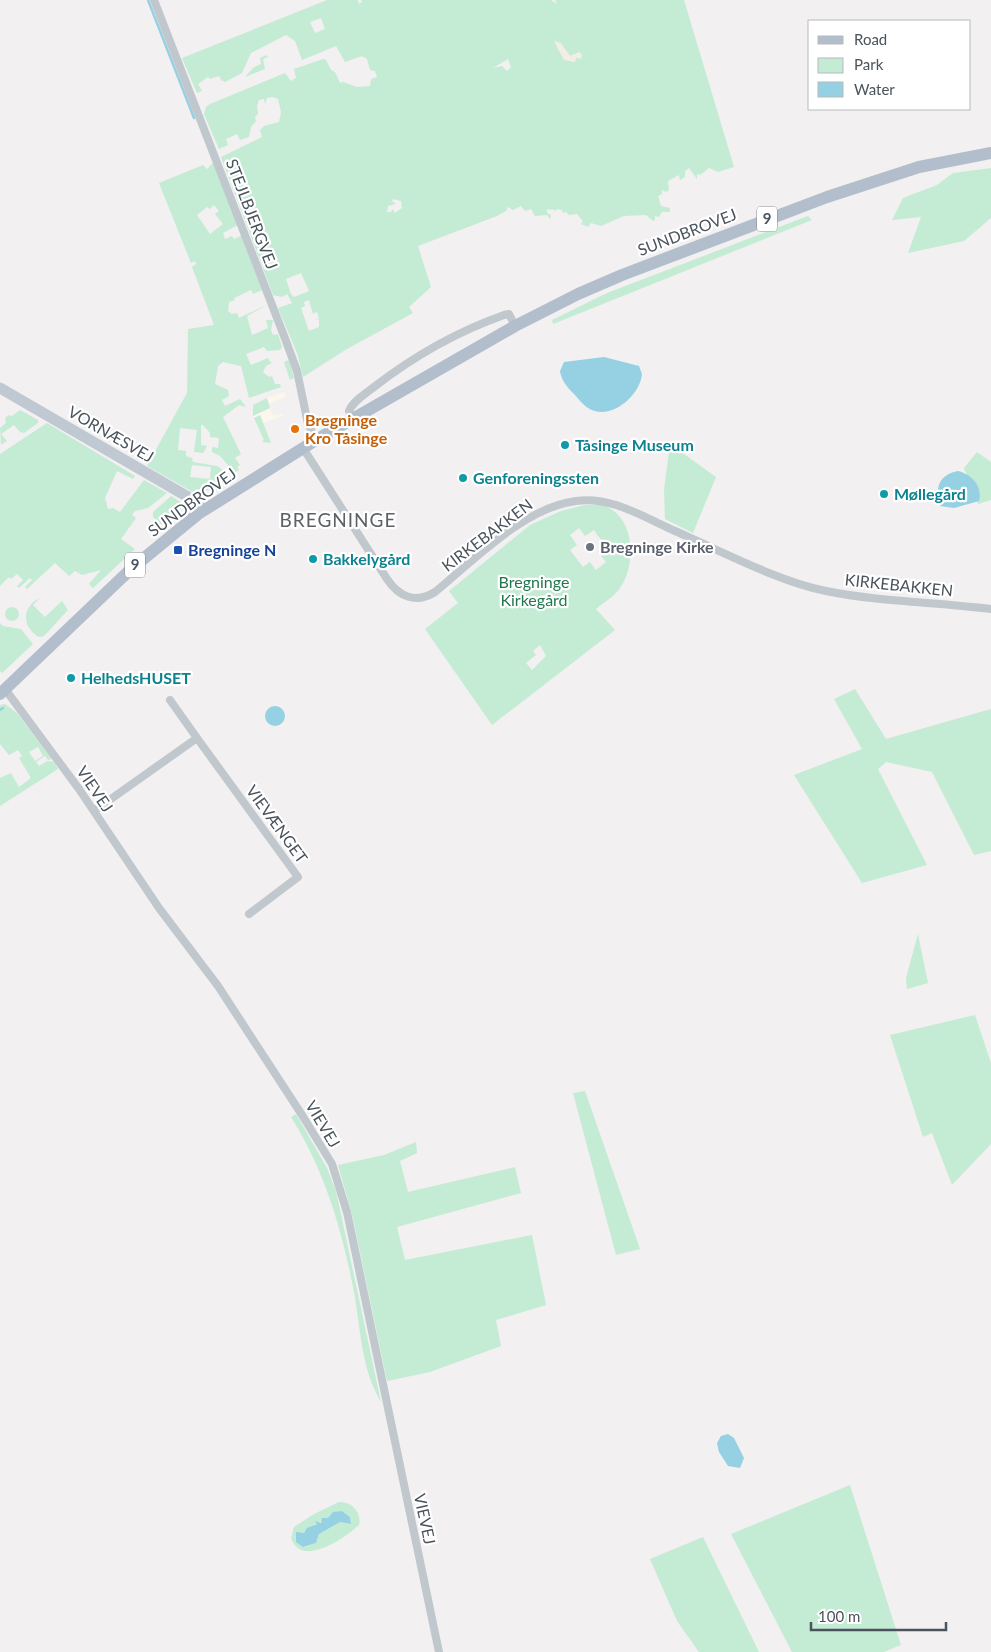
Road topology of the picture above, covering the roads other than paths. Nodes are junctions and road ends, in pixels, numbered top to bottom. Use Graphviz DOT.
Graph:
graph roads {
  1 [pos="154,0"];
  2 [pos="991,153"];
  3 [pos="515,326"];
  4 [pos="0,388"];
  5 [pos="351,415"];
  6 [pos="316,440"];
  7 [pos="303,448"];
  8 [pos="203,510"];
  9 [pos="991,609"];
  10 [pos="3,691"];
  11 [pos="170,700"];
  12 [pos="197,738"];
  13 [pos="94,811"];
  14 [pos="249,914"];
  15 [pos="439,1652"];
  1 -- 6 [label="street, STEJLBJERGVEJ"];
  2 -- 3 [label="main road, SUNDBROVEJ / 9"];
  3 -- 5 [label="main road, SUNDBROVEJ / 9"];
  3 -- 5 [label="street, SUNDBROVEJ"];
  4 -- 8 [label="street, VORNÆSVEJ"];
  5 -- 6 [label="main road, SUNDBROVEJ / 9"];
  6 -- 7 [label="main road, SUNDBROVEJ / 9"];
  7 -- 8 [label="main road, SUNDBROVEJ / 9"];
  7 -- 9 [label="street, KIRKEBAKKEN"];
  8 -- 10 [label="main road, SUNDBROVEJ / 9"];
  10 -- 13 [label="street, VIEVEJ"];
  11 -- 12 [label="street, VIEVÆNGET"];
  12 -- 13 [label="street"];
  12 -- 14 [label="street, VIEVÆNGET"];
  13 -- 15 [label="street, VIEVEJ"];
}
